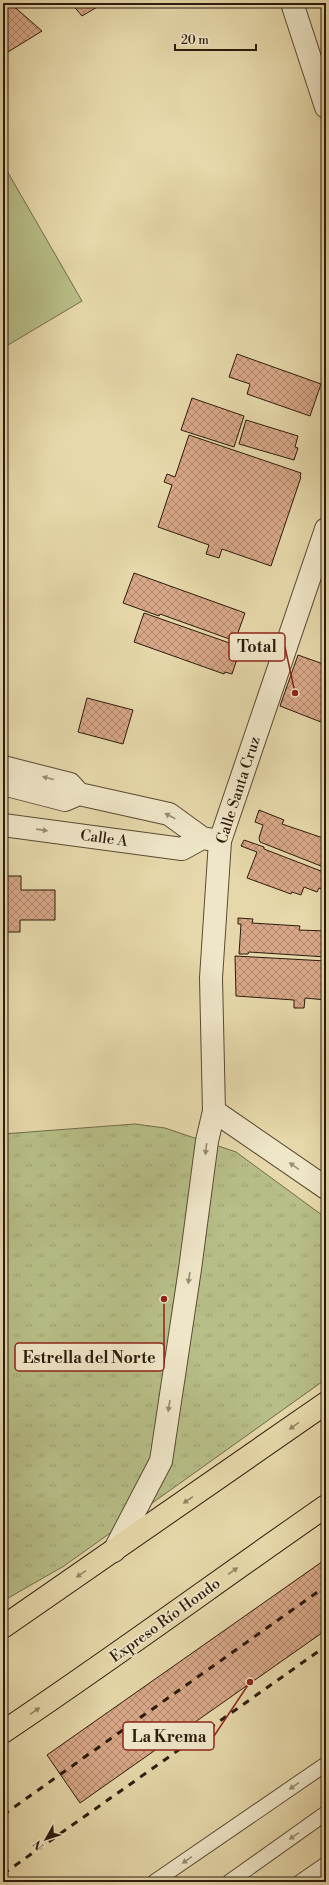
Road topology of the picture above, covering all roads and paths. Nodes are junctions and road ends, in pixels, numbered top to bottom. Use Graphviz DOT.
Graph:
graph roads {
  1 [pos="292,3"];
  2 [pos="326,107"];
  3 [pos="326,529"];
  4 [pos="3,767"];
  5 [pos="3,784"];
  6 [pos="79,794"];
  7 [pos="3,825"];
  8 [pos="211,840"];
  9 [pos="214,1111"];
  10 [pos="326,1188"];
  11 [pos="326,1403"];
  12 [pos="326,1506"];
  13 [pos="114,1551"];
  14 [pos="3,1627"];
  15 [pos="3,1732"];
  16 [pos="326,1764"];
  17 [pos="326,1813"];
  18 [pos="326,1864"];
  19 [pos="154,1882"];
  20 [pos="229,1882"];
  21 [pos="300,1882"];
  1 -- 2 [label="street"];
  3 -- 8 [label="street, Calle Santa Cruz"];
  6 -- 4 [label="street, one-way"];
  5 -- 6 [label="street"];
  8 -- 6 [label="street, one-way"];
  7 -- 8 [label="street, Calle A, one-way"];
  8 -- 9 [label="street, Calle Santa Cruz"];
  10 -- 9 [label="street, one-way"];
  9 -- 13 [label="street, Calle Santa Cruz, one-way"];
  11 -- 13 [label="highway, one-way"];
  15 -- 12 [label="highway, Expreso Río Hondo, one-way"];
  13 -- 14 [label="highway, one-way"];
  16 -- 19 [label="lane, one-way"];
  17 -- 20 [label="lane, one-way"];
  18 -- 21 [label="lane"];
}
